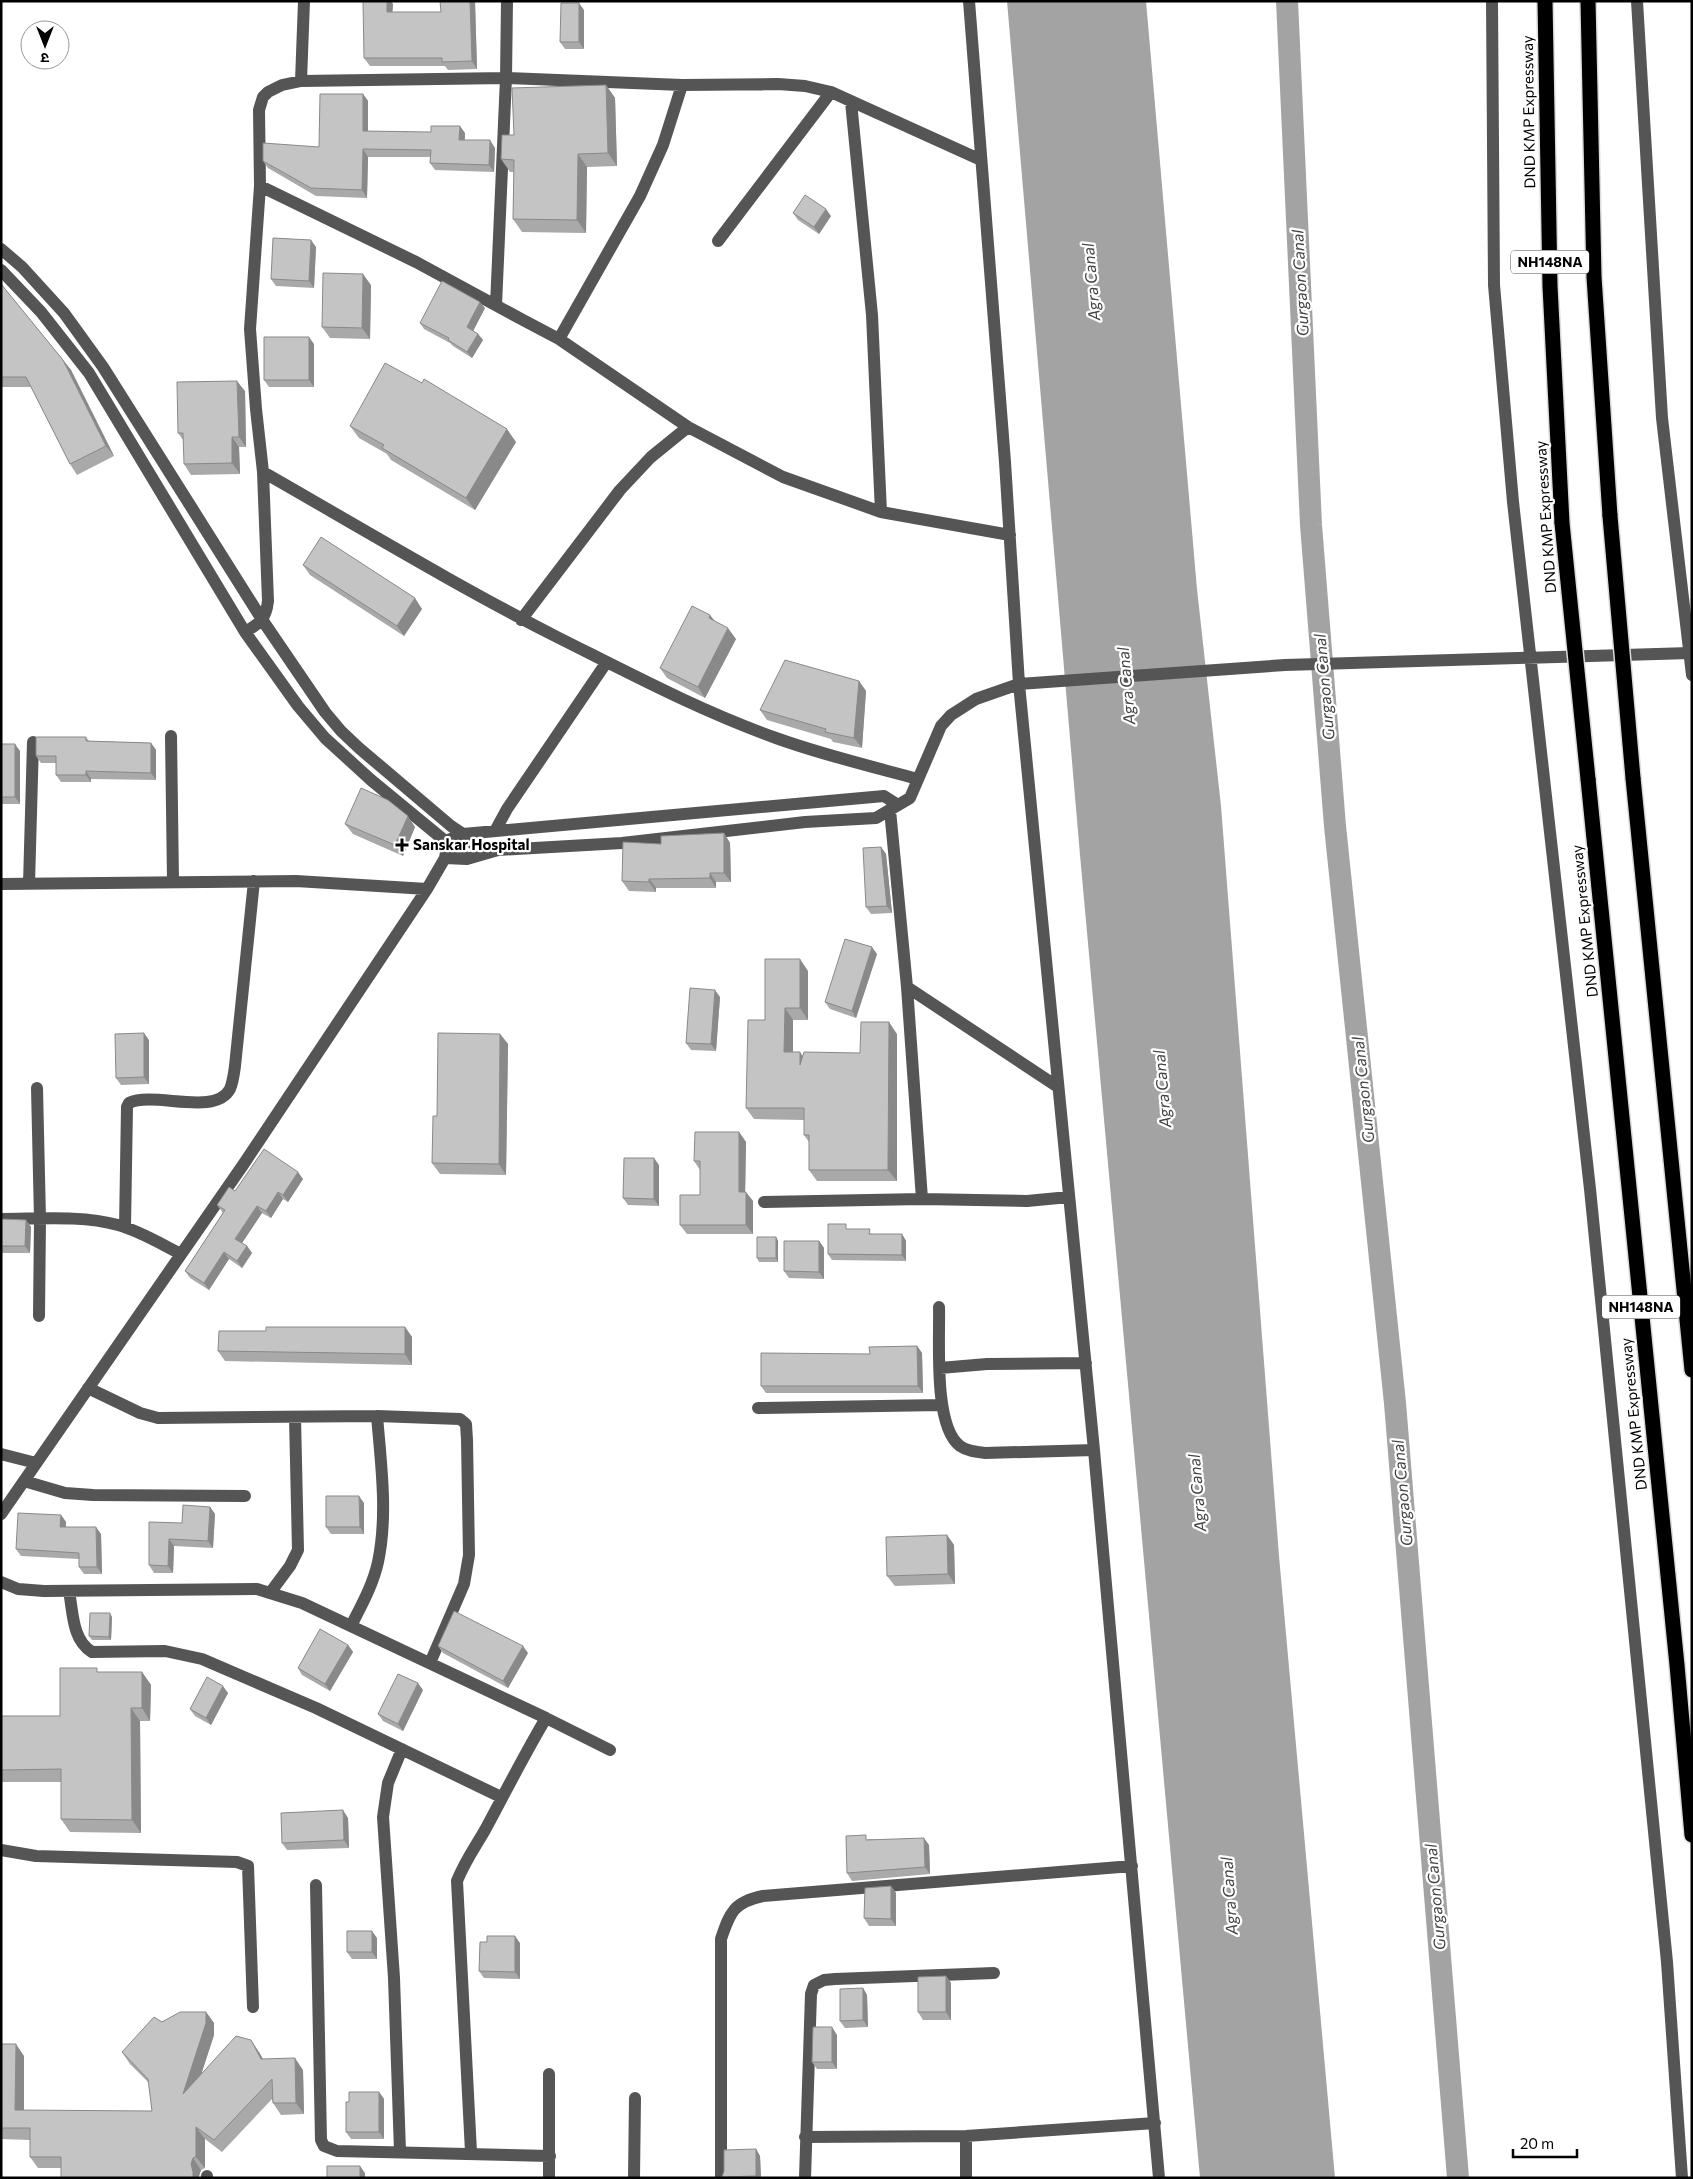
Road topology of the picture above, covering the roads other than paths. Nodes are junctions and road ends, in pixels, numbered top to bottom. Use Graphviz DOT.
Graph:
graph roads {
  1 [pos="304,1"];
  2 [pos="507,1"];
  3 [pos="969,1"];
  4 [pos="1492,1"];
  5 [pos="1545,1"];
  6 [pos="1588,1"];
  7 [pos="1637,1"];
  8 [pos="506,78"];
  9 [pos="301,81"];
  10 [pos="682,85"];
  11 [pos="831,92"];
  12 [pos="851,102"];
  13 [pos="981,160"];
  14 [pos="260,186"];
  15 [pos="718,241"];
  16 [pos="1,249"];
  17 [pos="1,270"];
  18 [pos="496,305"];
  19 [pos="559,339"];
  20 [pos="688,427"];
  21 [pos="264,472"];
  22 [pos="881,512"];
  23 [pos="1010,535"];
  24 [pos="521,620"];
  25 [pos="262,621"];
  26 [pos="245,632"];
  27 [pos="1690,654"];
  28 [pos="1530,657"];
  29 [pos="606,663"];
  30 [pos="1692,675"];
  31 [pos="1019,684"];
  32 [pos="171,736"];
  33 [pos="33,742"];
  34 [pos="918,779"];
  35 [pos="894,807"];
  36 [pos="495,831"];
  37 [pos="463,834"];
  38 [pos="448,840"];
  39 [pos="484,854"];
  40 [pos="445,858"];
  41 [pos="467,859"];
  42 [pos="173,881"];
  43 [pos="254,881"];
  44 [pos="1,884"];
  45 [pos="29,884"];
  46 [pos="428,889"];
  47 [pos="907,986"];
  48 [pos="1058,1087"];
  49 [pos="36,1088"];
  50 [pos="1069,1197"];
  51 [pos="922,1199"];
  52 [pos="764,1202"];
  53 [pos="1,1219"];
  54 [pos="40,1219"];
  55 [pos="125,1227"];
  56 [pos="181,1254"];
  57 [pos="939,1307"];
  58 [pos="39,1316"];
  59 [pos="1086,1363"];
  60 [pos="940,1368"];
  61 [pos="1692,1370"];
  62 [pos="88,1388"];
  63 [pos="941,1405"];
  64 [pos="758,1408"];
  65 [pos="377,1416"];
  66 [pos="295,1417"];
  67 [pos="1094,1450"];
  68 [pos="1,1454"];
  69 [pos="36,1463"];
  70 [pos="24,1481"];
  71 [pos="245,1496"];
  72 [pos="1,1514"];
  73 [pos="1,1582"];
  74 [pos="69,1591"];
  75 [pos="270,1593"];
  76 [pos="351,1626"];
  77 [pos="430,1663"];
  78 [pos="546,1718"];
  79 [pos="402,1749"];
  80 [pos="610,1750"];
  81 [pos="501,1797"];
  82 [pos="1692,1835"];
  83 [pos="1,1850"];
  84 [pos="1132,1866"];
  85 [pos="316,1885"];
  86 [pos="994,1973"];
  87 [pos="253,2007"];
  88 [pos="549,2074"];
  89 [pos="635,2098"];
  90 [pos="1154,2123"];
  91 [pos="966,2136"];
  92 [pos="805,2137"];
  93 [pos="400,2151"];
  94 [pos="471,2152"];
  95 [pos="550,2156"];
  96 [pos="549,2178"];
  97 [pos="634,2178"];
  98 [pos="721,2178"];
  99 [pos="805,2178"];
  100 [pos="966,2178"];
  101 [pos="1159,2178"];
  102 [pos="1682,2178"];
  1 -- 9 [label="street"];
  2 -- 8 [label="street"];
  3 -- 13 [label="street"];
  4 -- 28 [label="street"];
  5 -- 82 [label="highway, DND KMP Expressway / NH148NA, bridge"];
  6 -- 61 [label="highway, NH148NA, bridge"];
  7 -- 27 [label="street"];
  8 -- 9 [label="street"];
  8 -- 10 [label="street"];
  8 -- 18 [label="street"];
  9 -- 14 [label="street"];
  10 -- 11 [label="street"];
  10 -- 19 [label="street"];
  11 -- 12 [label="street"];
  11 -- 15 [label="street"];
  12 -- 13 [label="street"];
  12 -- 22 [label="street"];
  13 -- 23 [label="street"];
  14 -- 18 [label="street"];
  14 -- 21 [label="street"];
  16 -- 25 [label="street"];
  17 -- 26 [label="street"];
  18 -- 19 [label="street"];
  19 -- 20 [label="street"];
  20 -- 22 [label="street"];
  20 -- 24 [label="street"];
  21 -- 24 [label="street"];
  21 -- 25 [label="street"];
  22 -- 23 [label="street"];
  23 -- 31 [label="street"];
  24 -- 29 [label="street"];
  25 -- 26 [label="street"];
  25 -- 37 [label="street"];
  26 -- 38 [label="street"];
  27 -- 28 [label="street"];
  27 -- 30 [label="street"];
  28 -- 31 [label="street"];
  28 -- 102 [label="street"];
  29 -- 34 [label="street"];
  29 -- 36 [label="street"];
  31 -- 34 [label="street"];
  31 -- 48 [label="street"];
  32 -- 42 [label="street"];
  33 -- 45 [label="street"];
  34 -- 35 [label="street"];
  35 -- 36 [label="street"];
  35 -- 39 [label="street"];
  35 -- 47 [label="street"];
  36 -- 37 [label="street"];
  37 -- 38 [label="street"];
  37 -- 39 [label="street"];
  38 -- 40 [label="street"];
  38 -- 41 [label="street"];
  39 -- 41 [label="street"];
  40 -- 41 [label="street"];
  40 -- 46 [label="street"];
  42 -- 43 [label="street"];
  42 -- 45 [label="street"];
  43 -- 46 [label="street"];
  43 -- 55 [label="street"];
  44 -- 45 [label="street"];
  46 -- 56 [label="street"];
  47 -- 48 [label="street"];
  47 -- 51 [label="street"];
  48 -- 50 [label="street"];
  49 -- 54 [label="street"];
  50 -- 51 [label="street"];
  50 -- 59 [label="street"];
  51 -- 52 [label="street"];
  53 -- 54 [label="street"];
  54 -- 55 [label="street"];
  54 -- 58 [label="street"];
  55 -- 56 [label="street"];
  56 -- 62 [label="street"];
  57 -- 60 [label="street"];
  59 -- 60 [label="street"];
  59 -- 67 [label="street"];
  60 -- 63 [label="street"];
  62 -- 66 [label="street"];
  62 -- 69 [label="street"];
  63 -- 64 [label="street"];
  63 -- 67 [label="street"];
  65 -- 66 [label="street"];
  65 -- 76 [label="street"];
  65 -- 77 [label="street"];
  66 -- 75 [label="street"];
  67 -- 84 [label="street"];
  68 -- 69 [label="street"];
  69 -- 70 [label="street"];
  70 -- 71 [label="street"];
  70 -- 72 [label="street"];
  73 -- 74 [label="street"];
  74 -- 75 [label="street"];
  74 -- 79 [label="street"];
  75 -- 76 [label="street"];
  76 -- 77 [label="street"];
  77 -- 78 [label="street"];
  78 -- 80 [label="street"];
  78 -- 81 [label="street"];
  79 -- 81 [label="street"];
  79 -- 93 [label="street"];
  81 -- 94 [label="street"];
  83 -- 87 [label="street"];
  84 -- 90 [label="street"];
  84 -- 98 [label="street"];
  85 -- 93 [label="street"];
  86 -- 92 [label="street"];
  88 -- 95 [label="street"];
  89 -- 97 [label="street"];
  90 -- 91 [label="street"];
  90 -- 101 [label="street"];
  91 -- 92 [label="street"];
  91 -- 100 [label="street"];
  92 -- 99 [label="street"];
  93 -- 94 [label="street"];
  94 -- 95 [label="street"];
  95 -- 96 [label="street"];
}
